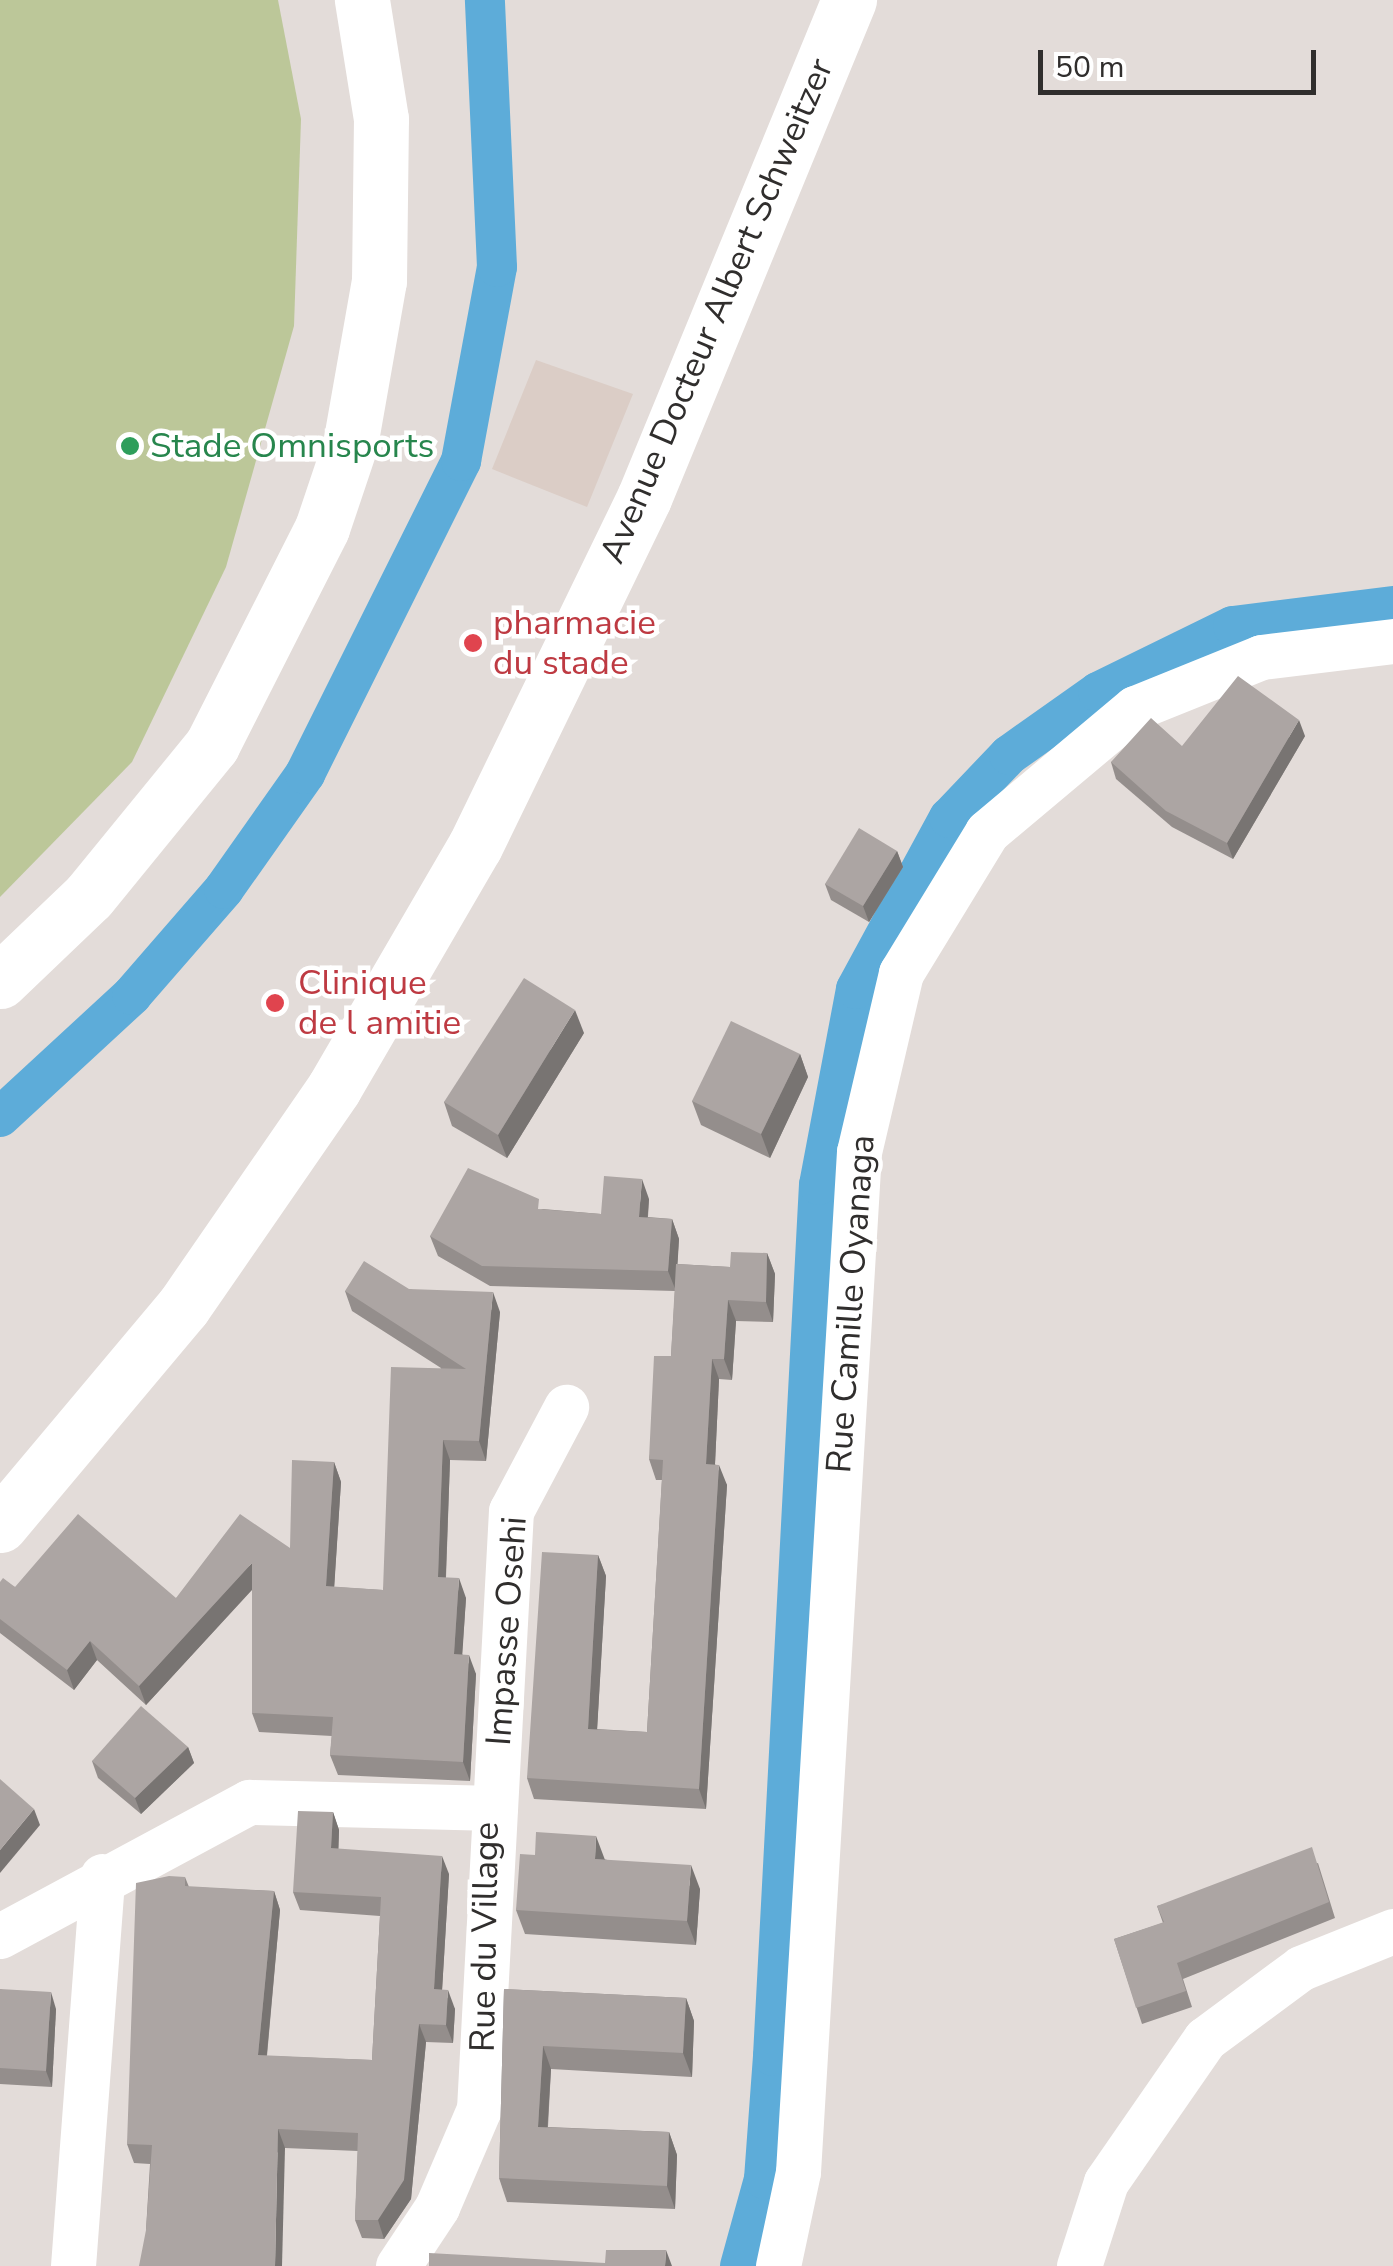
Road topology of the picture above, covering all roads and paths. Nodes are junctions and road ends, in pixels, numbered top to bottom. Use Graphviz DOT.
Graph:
graph roads {
  1 [pos="362,0"];
  2 [pos="848,0"];
  3 [pos="1393,642"];
  4 [pos="0,981"];
  5 [pos="566,1407"];
  6 [pos="0,1526"];
  7 [pos="495,1808"];
  8 [pos="102,1876"];
  9 [pos="1393,1932"];
  10 [pos="0,1936"];
  11 [pos="73,2266"];
  12 [pos="398,2266"];
  13 [pos="778,2266"];
  14 [pos="1079,2266"];
  1 -- 4 [label="main road"];
  2 -- 6 [label="main road, Avenue Docteur Albert Schweitzer"];
  3 -- 13 [label="street, Rue Camille Oyanaga"];
  5 -- 7 [label="street, Impasse Osehi"];
  7 -- 8 [label="street, Rue du Village"];
  7 -- 12 [label="street, Rue du Village"];
  8 -- 10 [label="street, Rue du Village"];
  8 -- 11 [label="street"];
  9 -- 14 [label="street"];
}
